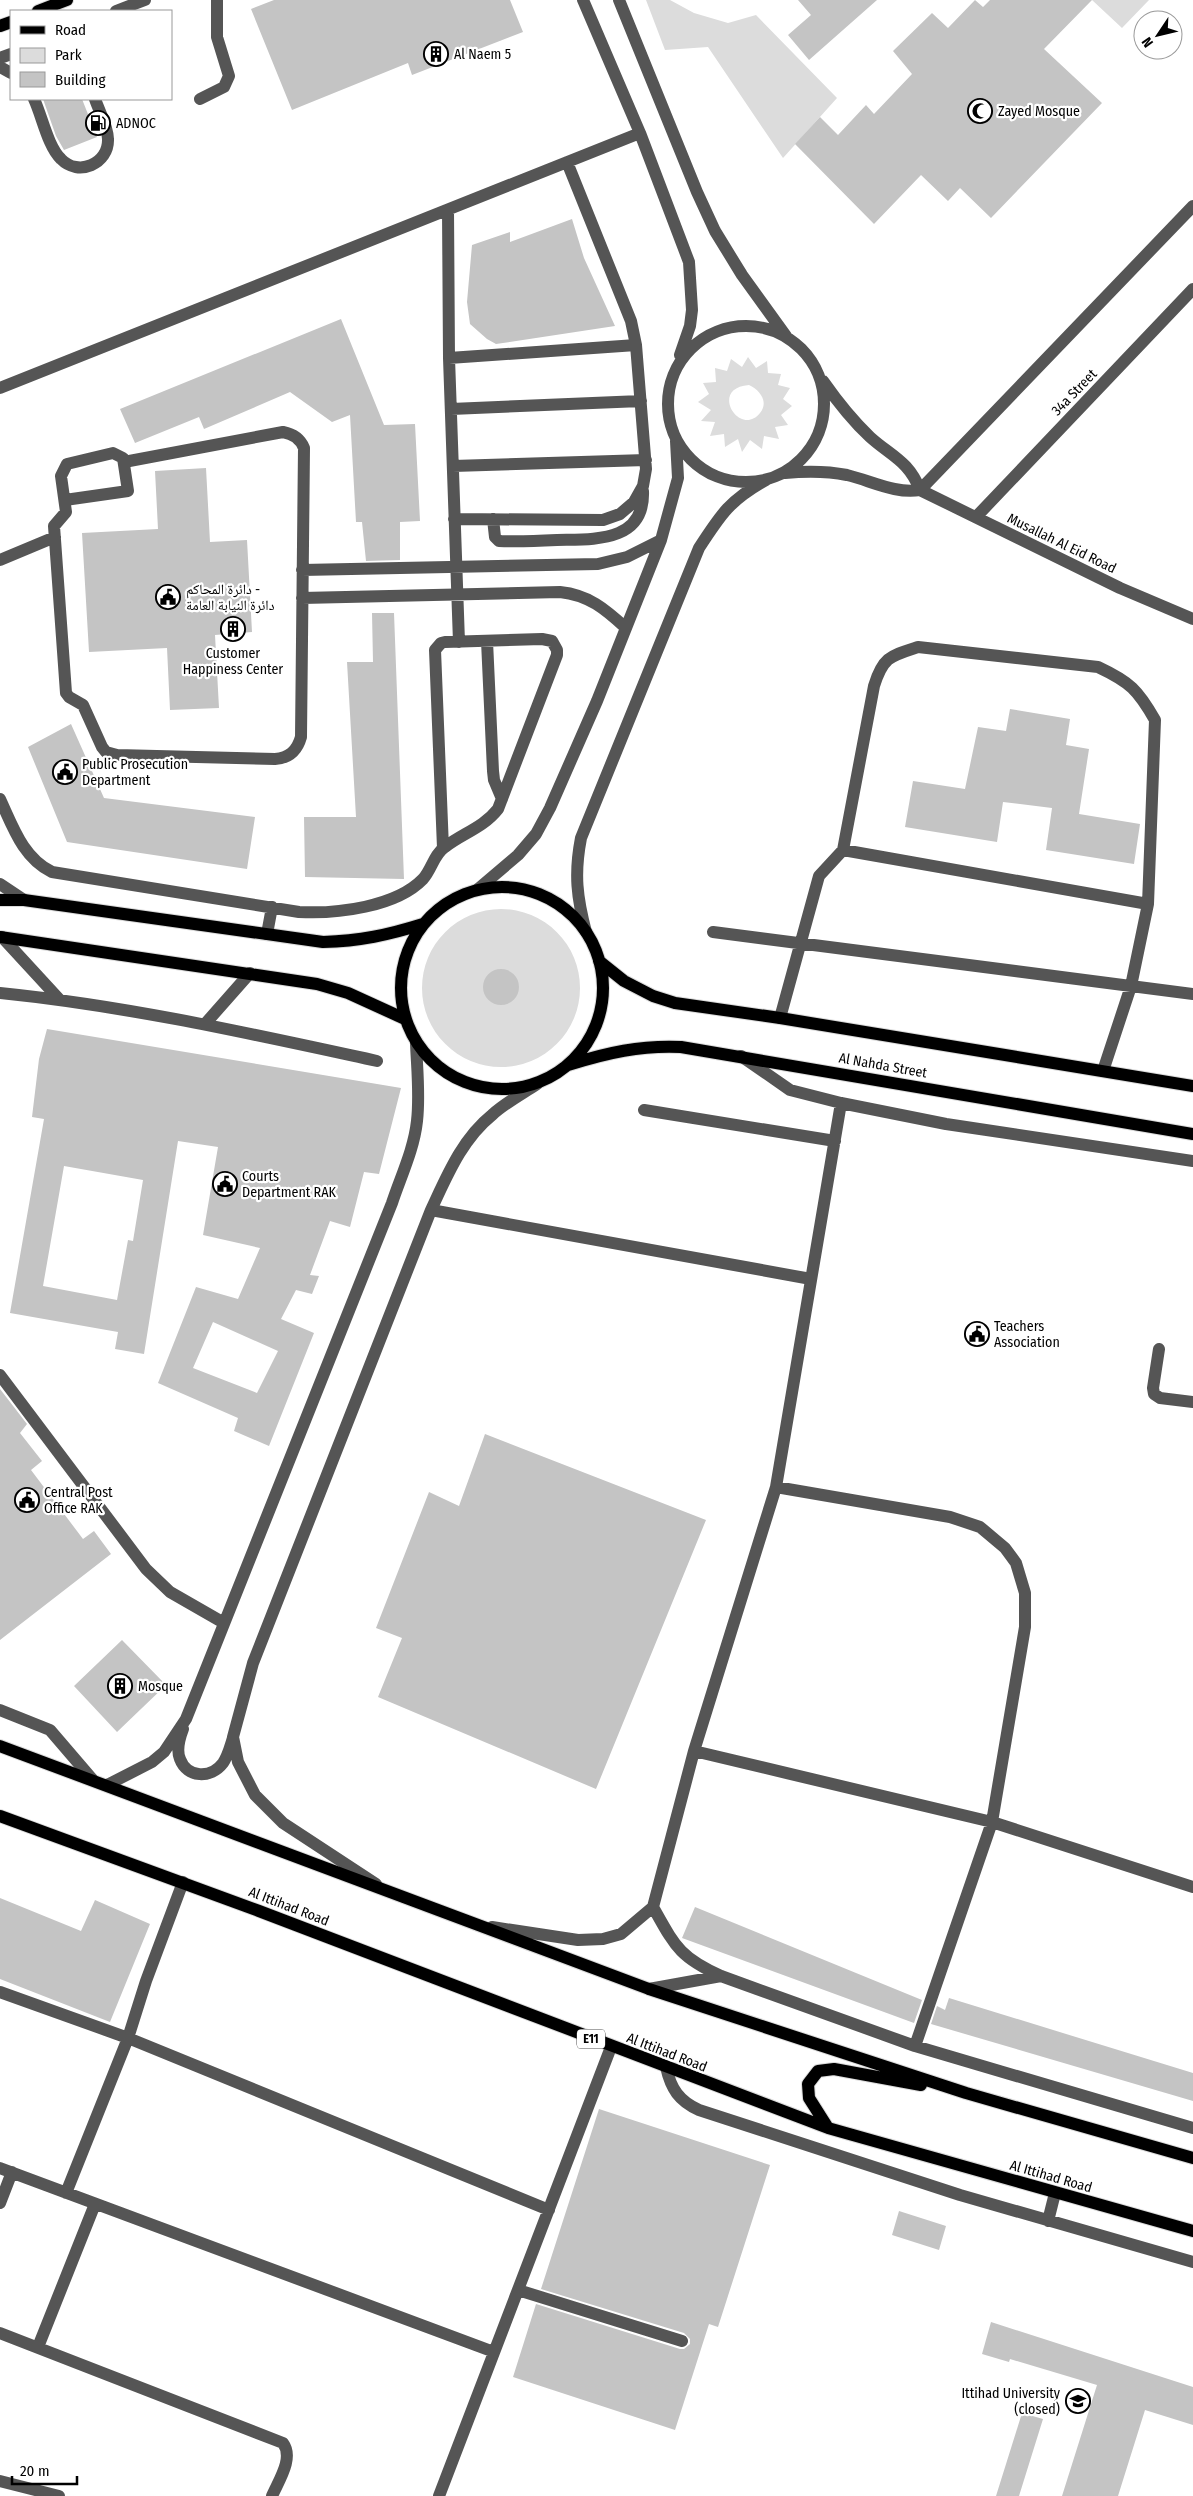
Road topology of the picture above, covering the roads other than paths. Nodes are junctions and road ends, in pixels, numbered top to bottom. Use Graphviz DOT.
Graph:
graph roads {
  1 [pos="67,0"];
  2 [pos="145,0"];
  3 [pos="217,0"];
  4 [pos="619,0"];
  5 [pos="584,3"];
  6 [pos="41,10"];
  7 [pos="119,10"];
  8 [pos="200,99"];
  9 [pos="34,100"];
  10 [pos="95,100"];
  11 [pos="640,133"];
  12 [pos="567,162"];
  13 [pos="1193,206"];
  14 [pos="448,210"];
  15 [pos="1193,289"];
  16 [pos="786,336"];
  17 [pos="636,345"];
  18 [pos="450,358"];
  19 [pos="676,366"];
  20 [pos="819,375"];
  21 [pos="0,388"];
  22 [pos="641,401"];
  23 [pos="451,409"];
  24 [pos="676,441"];
  25 [pos="646,460"];
  26 [pos="124,462"];
  27 [pos="453,466"];
  28 [pos="785,473"];
  29 [pos="766,480"];
  30 [pos="643,486"];
  31 [pos="920,490"];
  32 [pos="65,500"];
  33 [pos="976,517"];
  34 [pos="454,519"];
  35 [pos="493,519"];
  36 [pos="55,537"];
  37 [pos="661,540"];
  38 [pos="0,560"];
  39 [pos="456,567"];
  40 [pos="302,570"];
  41 [pos="457,595"];
  42 [pos="302,598"];
  43 [pos="1193,619"];
  44 [pos="626,628"];
  45 [pos="487,641"];
  46 [pos="459,642"];
  47 [pos="0,799"];
  48 [pos="502,799"];
  49 [pos="443,848"];
  50 [pos="843,850"];
  51 [pos="0,884"];
  52 [pos="478,889"];
  53 [pos="0,900"];
  54 [pos="24,900"];
  55 [pos="1148,904"];
  56 [pos="272,907"];
  57 [pos="423,924"];
  58 [pos="586,932"];
  59 [pos="713,932"];
  60 [pos="267,934"];
  61 [pos="1,937"];
  62 [pos="802,942"];
  63 [pos="599,961"];
  64 [pos="250,973"];
  65 [pos="1131,986"];
  66 [pos="0,993"];
  67 [pos="1193,994"];
  68 [pos="59,999"];
  69 [pos="780,1018"];
  70 [pos="405,1020"];
  71 [pos="205,1024"];
  72 [pos="416,1043"];
  73 [pos="740,1056"];
  74 [pos="377,1061"];
  75 [pos="568,1065"];
  76 [pos="1103,1071"];
  77 [pos="537,1084"];
  78 [pos="1193,1086"];
  79 [pos="841,1103"];
  80 [pos="644,1110"];
  81 [pos="1193,1134"];
  82 [pos="835,1140"];
  83 [pos="1193,1161"];
  84 [pos="431,1210"];
  85 [pos="811,1279"];
  86 [pos="1159,1349"];
  87 [pos="0,1375"];
  88 [pos="1193,1402"];
  89 [pos="776,1487"];
  90 [pos="224,1623"];
  91 [pos="0,1710"];
  92 [pos="186,1719"];
  93 [pos="233,1737"];
  94 [pos="0,1746"];
  95 [pos="694,1751"];
  96 [pos="92,1779"];
  97 [pos="107,1785"];
  98 [pos="0,1816"];
  99 [pos="992,1822"];
  100 [pos="183,1882"];
  101 [pos="1193,1887"];
  102 [pos="385,1890"];
  103 [pos="653,1907"];
  104 [pos="477,1925"];
  105 [pos="721,1976"];
  106 [pos="649,1989"];
  107 [pos="0,1992"];
  108 [pos="128,2038"];
  109 [pos="915,2046"];
  110 [pos="611,2047"];
  111 [pos="666,2068"];
  112 [pos="966,2093"];
  113 [pos="828,2128"];
  114 [pos="1193,2128"];
  115 [pos="1193,2158"];
  116 [pos="6,2170"];
  117 [pos="1055,2192"];
  118 [pos="66,2193"];
  119 [pos="0,2203"];
  120 [pos="95,2204"];
  121 [pos="549,2210"];
  122 [pos="1048,2221"];
  123 [pos="1193,2231"];
  124 [pos="1193,2262"];
  125 [pos="518,2290"];
  126 [pos="0,2333"];
  127 [pos="682,2341"];
  128 [pos="38,2348"];
  129 [pos="494,2352"];
  130 [pos="0,2481"];
  131 [pos="59,2496"];
  132 [pos="272,2496"];
  133 [pos="439,2496"];
  1 -- 6 [label="main road"];
  2 -- 7 [label="street"];
  3 -- 8 [label="street"];
  4 -- 16 [label="street"];
  5 -- 11 [label="street"];
  9 -- 10 [label="street"];
  11 -- 12 [label="street"];
  11 -- 19 [label="street"];
  12 -- 14 [label="street"];
  12 -- 17 [label="street"];
  13 -- 31 [label="street"];
  14 -- 18 [label="street"];
  14 -- 21 [label="street"];
  15 -- 33 [label="street, 34a Street"];
  16 -- 19 [label="street"];
  16 -- 20 [label="street"];
  17 -- 18 [label="street"];
  17 -- 22 [label="street"];
  18 -- 23 [label="street"];
  19 -- 24 [label="street"];
  20 -- 28 [label="street"];
  20 -- 31 [label="street"];
  22 -- 23 [label="street"];
  22 -- 25 [label="street"];
  23 -- 27 [label="street"];
  24 -- 29 [label="street"];
  24 -- 37 [label="street"];
  25 -- 27 [label="street"];
  25 -- 30 [label="street"];
  26 -- 32 [label="street"];
  26 -- 32 [label="street"];
  26 -- 40 [label="street"];
  27 -- 34 [label="street"];
  28 -- 29 [label="street"];
  28 -- 31 [label="street, Musallah Al Eid Road"];
  29 -- 58 [label="street"];
  30 -- 35 [label="street"];
  30 -- 35 [label="street"];
  31 -- 33 [label="street, Musallah Al Eid Road"];
  32 -- 36 [label="street"];
  33 -- 43 [label="street, Musallah Al Eid Road"];
  34 -- 35 [label="street"];
  34 -- 39 [label="street"];
  36 -- 38 [label="street"];
  36 -- 42 [label="street"];
  37 -- 39 [label="street"];
  37 -- 44 [label="street"];
  39 -- 40 [label="street"];
  39 -- 41 [label="street"];
  40 -- 42 [label="street"];
  41 -- 42 [label="street"];
  41 -- 44 [label="street"];
  41 -- 46 [label="street"];
  44 -- 52 [label="street"];
  45 -- 46 [label="street"];
  45 -- 48 [label="street"];
  45 -- 48 [label="street"];
  46 -- 49 [label="street"];
  47 -- 56 [label="street"];
  48 -- 49 [label="street"];
  49 -- 56 [label="street"];
  50 -- 55 [label="street"];
  50 -- 55 [label="street"];
  50 -- 62 [label="street"];
  51 -- 54 [label="street"];
  52 -- 57 [label="main road"];
  52 -- 58 [label="main road"];
  53 -- 54 [label="main road"];
  54 -- 60 [label="main road"];
  55 -- 65 [label="street"];
  56 -- 60 [label="street"];
  57 -- 60 [label="main road"];
  57 -- 70 [label="main road"];
  58 -- 63 [label="main road"];
  59 -- 62 [label="street"];
  61 -- 64 [label="main road"];
  61 -- 68 [label="street"];
  62 -- 65 [label="street"];
  62 -- 69 [label="street"];
  63 -- 69 [label="main road"];
  63 -- 75 [label="main road"];
  64 -- 70 [label="main road"];
  64 -- 71 [label="street"];
  65 -- 67 [label="street"];
  65 -- 76 [label="street"];
  66 -- 68 [label="street"];
  68 -- 71 [label="street"];
  69 -- 76 [label="main road"];
  70 -- 72 [label="main road"];
  71 -- 74 [label="street"];
  72 -- 77 [label="main road"];
  72 -- 90 [label="street"];
  73 -- 75 [label="main road, Al Nahda Street"];
  73 -- 79 [label="street"];
  73 -- 81 [label="main road, Al Nahda Street"];
  75 -- 77 [label="main road"];
  76 -- 78 [label="main road"];
  77 -- 84 [label="street"];
  79 -- 82 [label="street"];
  79 -- 83 [label="street"];
  80 -- 82 [label="street"];
  82 -- 85 [label="street"];
  84 -- 85 [label="street"];
  84 -- 93 [label="street"];
  85 -- 89 [label="street"];
  86 -- 88 [label="street"];
  87 -- 90 [label="street"];
  89 -- 95 [label="street"];
  89 -- 99 [label="street"];
  90 -- 92 [label="street"];
  91 -- 96 [label="street"];
  92 -- 93 [label="street"];
  92 -- 97 [label="street"];
  93 -- 102 [label="street"];
  94 -- 96 [label="main road"];
  95 -- 99 [label="street"];
  95 -- 103 [label="street"];
  96 -- 97 [label="main road"];
  97 -- 102 [label="main road"];
  98 -- 100 [label="main road, Al Ittihad Road / E11"];
  99 -- 101 [label="street"];
  99 -- 109 [label="street"];
  100 -- 108 [label="street"];
  100 -- 110 [label="main road, Al Ittihad Road / E11"];
  102 -- 104 [label="main road"];
  103 -- 104 [label="street"];
  103 -- 105 [label="street"];
  104 -- 106 [label="main road"];
  105 -- 106 [label="street"];
  105 -- 109 [label="street"];
  106 -- 112 [label="main road"];
  107 -- 108 [label="street"];
  108 -- 118 [label="street"];
  108 -- 121 [label="street"];
  109 -- 114 [label="street"];
  110 -- 111 [label="main road, Al Ittihad Road / E11"];
  110 -- 121 [label="street"];
  111 -- 113 [label="main road, Al Ittihad Road / E11"];
  111 -- 122 [label="street"];
  112 -- 113 [label="main road"];
  112 -- 115 [label="main road"];
  113 -- 117 [label="main road, Al Ittihad Road / E11"];
  116 -- 118 [label="street"];
  116 -- 119 [label="street"];
  117 -- 122 [label="street"];
  117 -- 123 [label="main road, Al Ittihad Road / E11"];
  118 -- 120 [label="street"];
  120 -- 128 [label="street"];
  120 -- 129 [label="street"];
  121 -- 125 [label="street"];
  122 -- 124 [label="street"];
  125 -- 127 [label="street"];
  125 -- 129 [label="street"];
  126 -- 128 [label="street"];
  128 -- 132 [label="street"];
  129 -- 133 [label="street"];
  130 -- 131 [label="street"];
}
